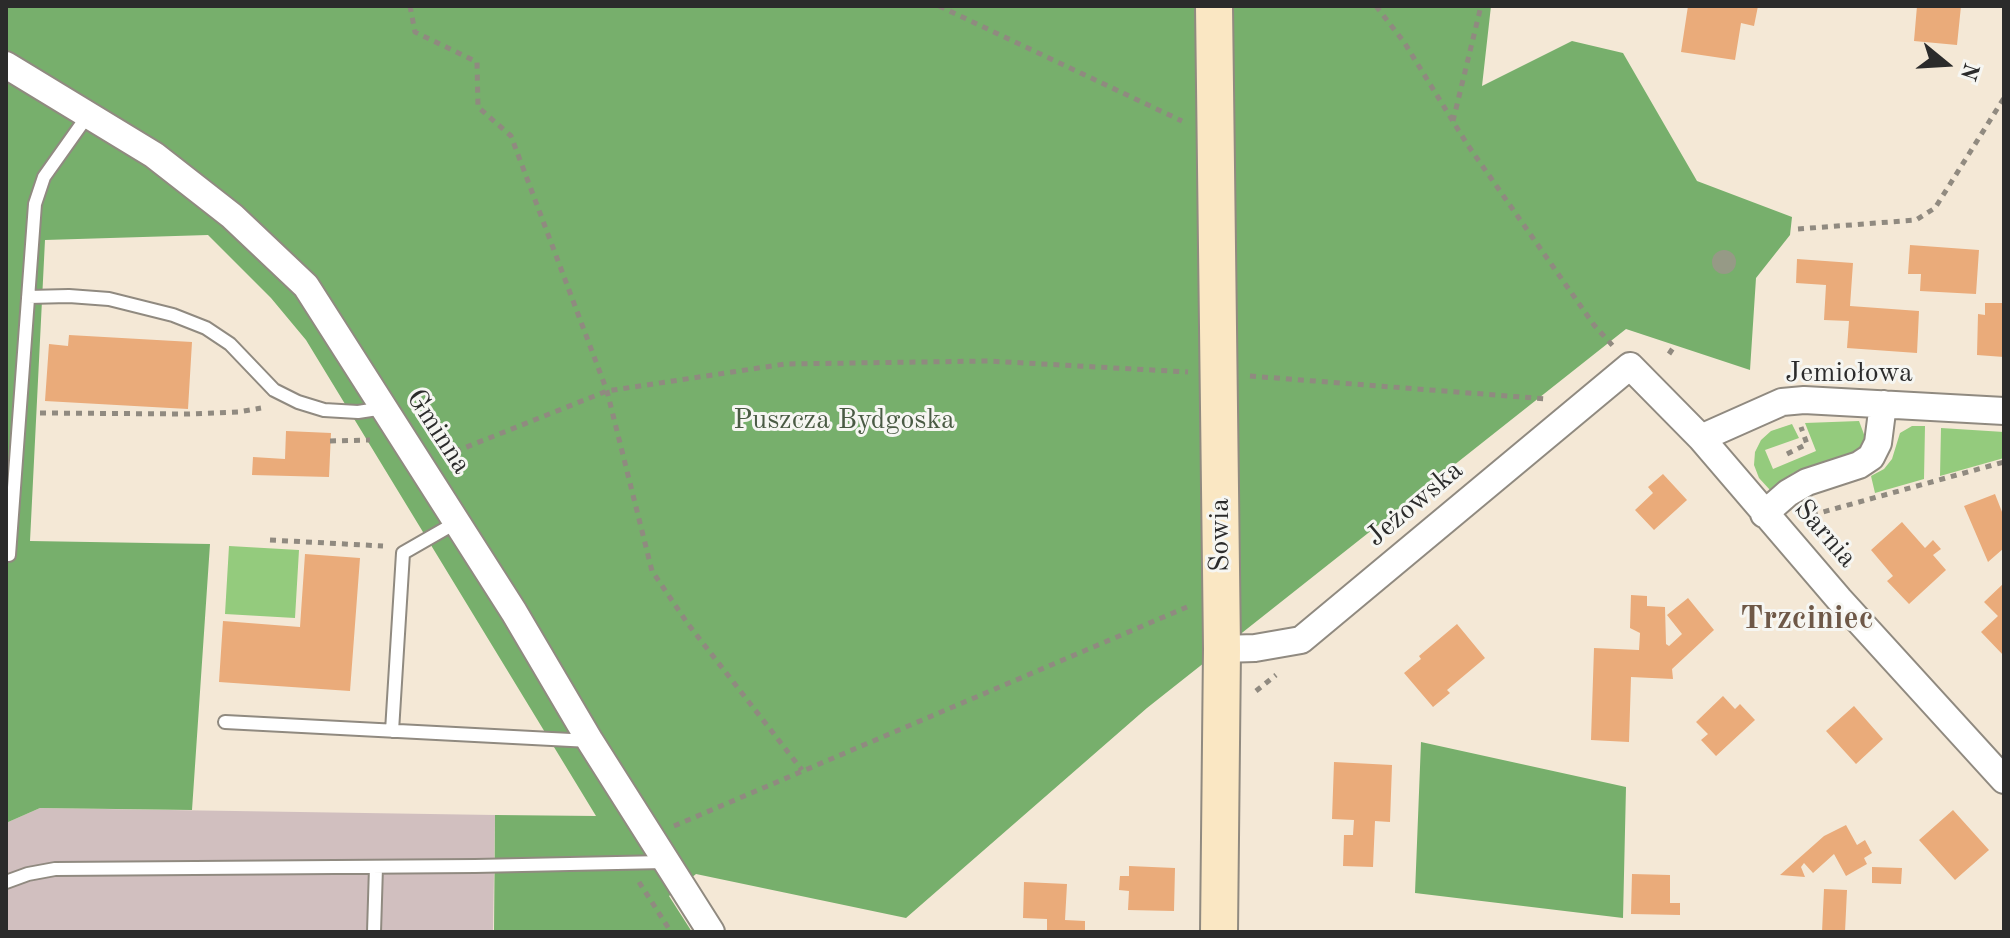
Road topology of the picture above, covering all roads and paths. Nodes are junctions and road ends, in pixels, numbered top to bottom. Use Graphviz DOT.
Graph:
graph roads {
  1 [pos="410,6"];
  2 [pos="939,6"];
  3 [pos="1214,6"];
  4 [pos="1376,6"];
  5 [pos="1481,6"];
  6 [pos="6,65"];
  7 [pos="2004,98"];
  8 [pos="88,115"];
  9 [pos="1453,122"];
  10 [pos="1215,137"];
  11 [pos="1798,229"];
  12 [pos="28,297"];
  13 [pos="1673,348"];
  14 [pos="1669,354"];
  15 [pos="1630,366"];
  16 [pos="1220,373"];
  17 [pos="607,391"];
  18 [pos="298,402"];
  19 [pos="1588,402"];
  20 [pos="1883,404"];
  21 [pos="384,408"];
  22 [pos="2004,411"];
  23 [pos="19,412"];
  24 [pos="1797,419"];
  25 [pos="374,438"];
  26 [pos="1701,438"];
  27 [pos="330,441"];
  28 [pos="1787,454"];
  29 [pos="2004,462"];
  30 [pos="421,465"];
  31 [pos="1771,508"];
  32 [pos="457,522"];
  33 [pos="270,540"];
  34 [pos="403,553"];
  35 [pos="9,555"];
  36 [pos="1221,593"];
  37 [pos="1222,649"];
  38 [pos="1278,674"];
  39 [pos="1245,699"];
  40 [pos="225,722"];
  41 [pos="392,731"];
  42 [pos="590,741"];
  43 [pos="802,770"];
  44 [pos="2004,780"];
  45 [pos="649,837"];
  46 [pos="626,862"];
  47 [pos="664,862"];
  48 [pos="376,867"];
  49 [pos="6,882"];
  50 [pos="374,932"];
  51 [pos="671,932"];
  52 [pos="711,932"];
  53 [pos="1219,932"];
  1 -- 17 [label="path"];
  2 -- 10 [label="path"];
  3 -- 10 [label="street, Sowia"];
  4 -- 9 [label="path"];
  5 -- 9 [label="path"];
  6 -- 8 [label="street, Gminna"];
  7 -- 11 [label="path"];
  8 -- 12 [label="lane"];
  8 -- 21 [label="street, Gminna"];
  9 -- 15 [label="path"];
  10 -- 16 [label="street, Sowia"];
  12 -- 18 [label="lane"];
  12 -- 23 [label="lane"];
  13 -- 14 [label="path"];
  15 -- 19 [label="street, Jeżowska"];
  15 -- 26 [label="street, Sarnia"];
  16 -- 17 [label="path"];
  16 -- 19 [label="path"];
  16 -- 36 [label="street, Sowia"];
  17 -- 30 [label="path"];
  17 -- 43 [label="path"];
  18 -- 21 [label="lane"];
  18 -- 23 [label="path"];
  19 -- 37 [label="street, Jeżowska"];
  20 -- 22 [label="street, Jemiołowa"];
  20 -- 26 [label="street, Jemiołowa"];
  20 -- 31 [label="street"];
  21 -- 30 [label="street, Gminna"];
  23 -- 35 [label="lane"];
  24 -- 28 [label="path"];
  25 -- 27 [label="path"];
  26 -- 31 [label="street, Sarnia"];
  29 -- 31 [label="path"];
  30 -- 32 [label="street, Gminna"];
  31 -- 44 [label="street, Sarnia"];
  32 -- 34 [label="lane"];
  32 -- 42 [label="street, Gminna"];
  33 -- 34 [label="path"];
  34 -- 41 [label="lane"];
  36 -- 37 [label="street, Sowia"];
  36 -- 43 [label="path"];
  37 -- 53 [label="street, Sowia"];
  38 -- 39 [label="path"];
  40 -- 41 [label="lane"];
  41 -- 42 [label="lane"];
  42 -- 45 [label="street, Gminna"];
  43 -- 45 [label="path"];
  45 -- 47 [label="street, Gminna"];
  46 -- 47 [label="lane"];
  46 -- 48 [label="lane"];
  46 -- 51 [label="path"];
  47 -- 52 [label="street, Gminna"];
  48 -- 49 [label="lane"];
  48 -- 50 [label="lane"];
}
